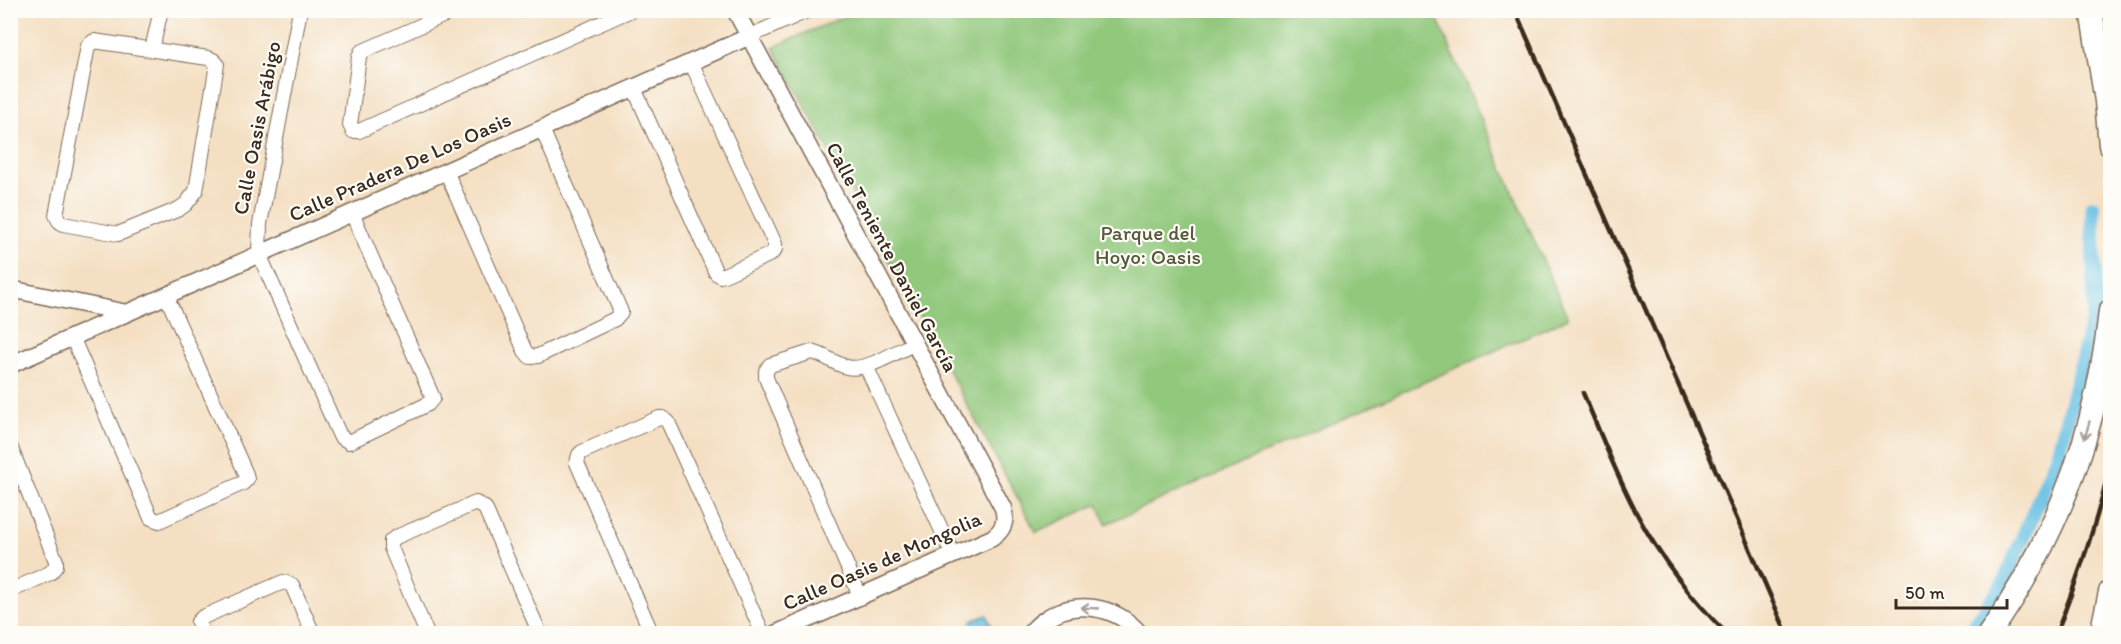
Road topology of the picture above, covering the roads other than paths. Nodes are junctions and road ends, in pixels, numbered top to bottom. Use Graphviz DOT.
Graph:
graph roads {
  1 [pos="161,10"];
  2 [pos="300,10"];
  3 [pos="456,10"];
  4 [pos="631,10"];
  5 [pos="735,10"];
  6 [pos="809,10"];
  7 [pos="2091,10"];
  8 [pos="748,37"];
  9 [pos="152,49"];
  10 [pos="691,62"];
  11 [pos="634,88"];
  12 [pos="542,129"];
  13 [pos="2110,145"];
  14 [pos="446,171"];
  15 [pos="352,213"];
  16 [pos="259,254"];
  17 [pos="10,289"];
  18 [pos="166,296"];
  19 [pos="2110,311"];
  20 [pos="127,313"];
  21 [pos="72,337"];
  22 [pos="913,344"];
  23 [pos="10,365"];
  24 [pos="867,366"];
  25 [pos="10,446"];
  26 [pos="1004,525"];
  27 [pos="953,555"];
  28 [pos="10,591"];
  29 [pos="2110,592"];
  30 [pos="860,596"];
  31 [pos="203,633"];
  32 [pos="313,633"];
  33 [pos="427,633"];
  34 [pos="540,633"];
  35 [pos="652,633"];
  36 [pos="763,633"];
  37 [pos="775,633"];
  38 [pos="1029,633"];
  39 [pos="1140,633"];
  40 [pos="1989,633"];
  41 [pos="2101,633"];
  1 -- 9 [label="street"];
  2 -- 16 [label="street, Calle Oasis Arábigo"];
  3 -- 4 [label="street"];
  5 -- 8 [label="street, Calle Teniente Daniel García"];
  6 -- 8 [label="street, Calle Pradera De Los Oasis"];
  7 -- 13 [label="main road"];
  8 -- 10 [label="street, Calle Pradera De Los Oasis"];
  8 -- 22 [label="street, Calle Teniente Daniel García"];
  9 -- 9 [label="street"];
  10 -- 11 [label="street, Calle Pradera De Los Oasis"];
  10 -- 11 [label="street"];
  11 -- 12 [label="street, Calle Pradera De Los Oasis"];
  12 -- 14 [label="street, Calle Pradera De Los Oasis"];
  12 -- 14 [label="street"];
  14 -- 15 [label="street, Calle Pradera De Los Oasis"];
  15 -- 16 [label="street, Calle Pradera De Los Oasis"];
  15 -- 16 [label="street"];
  16 -- 18 [label="street, Calle Pradera De Los Oasis"];
  17 -- 20 [label="street"];
  18 -- 20 [label="street, Calle Pradera De Los Oasis"];
  18 -- 21 [label="street"];
  19 -- 40 [label="main road, one-way"];
  20 -- 21 [label="street, Calle Pradera De Los Oasis"];
  21 -- 23 [label="street, Calle Pradera De Los Oasis"];
  22 -- 24 [label="street"];
  22 -- 26 [label="street, Calle Teniente Daniel García"];
  24 -- 27 [label="street"];
  24 -- 30 [label="street"];
  25 -- 28 [label="street"];
  26 -- 27 [label="street, Calle Oasis de Mongolia"];
  27 -- 30 [label="street, Calle Oasis de Mongolia"];
  29 -- 41 [label="main road"];
  30 -- 37 [label="street, Calle Oasis de Mongolia"];
  31 -- 32 [label="street"];
  33 -- 34 [label="street"];
  35 -- 36 [label="street"];
  39 -- 38 [label="street, one-way"];
}
